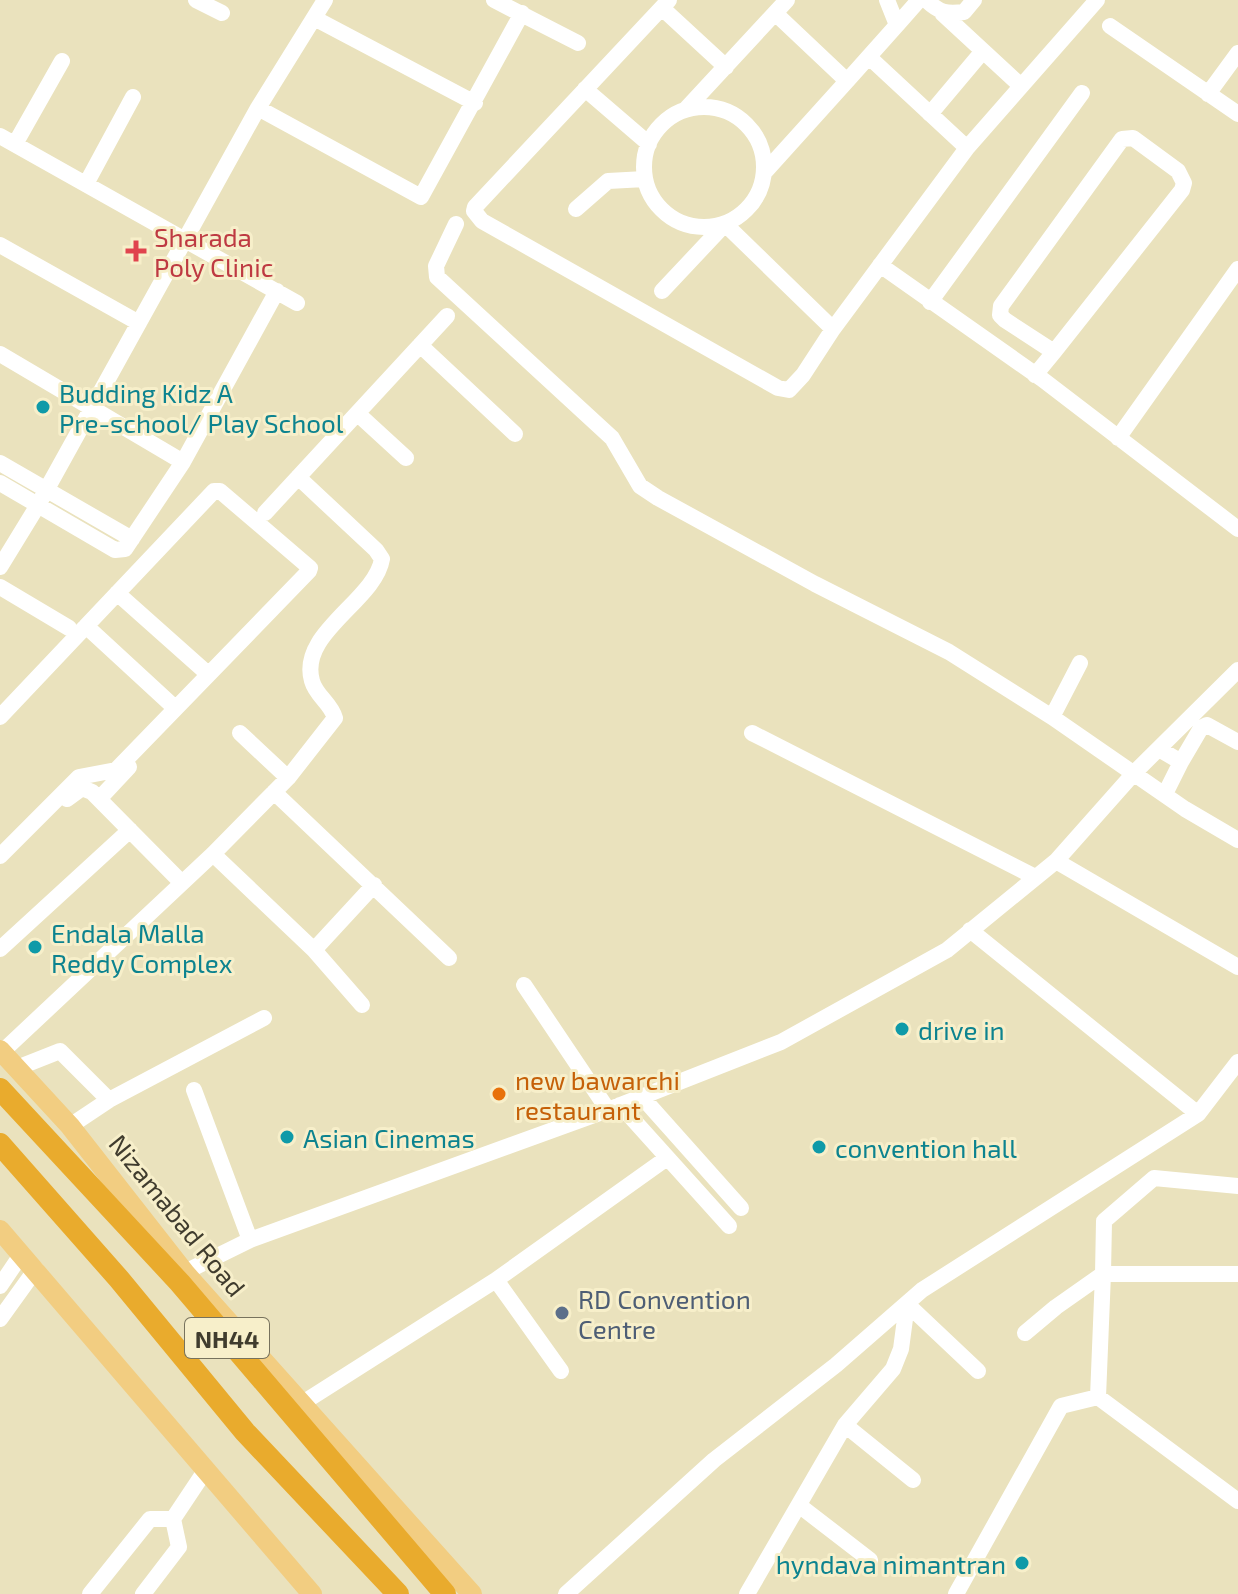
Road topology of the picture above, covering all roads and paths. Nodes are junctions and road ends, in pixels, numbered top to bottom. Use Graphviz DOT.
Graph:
graph roads {
  1 [pos="196,0"];
  2 [pos="325,0"];
  3 [pos="494,0"];
  4 [pos="887,0"];
  5 [pos="919,0"];
  6 [pos="926,0"];
  7 [pos="974,0"];
  8 [pos="1097,0"];
  9 [pos="665,4"];
  10 [pos="781,6"];
  11 [pos="222,13"];
  12 [pos="522,13"];
  13 [pos="942,13"];
  14 [pos="314,18"];
  15 [pos="897,25"];
  16 [pos="1110,26"];
  17 [pos="578,43"];
  18 [pos="983,51"];
  19 [pos="1238,53"];
  20 [pos="869,57"];
  21 [pos="62,61"];
  22 [pos="726,67"];
  23 [pos="847,81"];
  24 [pos="1020,85"];
  25 [pos="585,89"];
  26 [pos="1082,93"];
  27 [pos="1208,94"];
  28 [pos="133,97"];
  29 [pos="475,103"];
  30 [pos="258,108"];
  31 [pos="686,109"];
  32 [pos="930,114"];
  33 [pos="1238,114"];
  34 [pos="8,140"];
  35 [pos="649,144"];
  36 [pos="967,148"];
  37 [pos="764,173"];
  38 [pos="645,179"];
  39 [pos="86,184"];
  40 [pos="576,209"];
  41 [pos="456,224"];
  42 [pos="725,224"];
  43 [pos="186,240"];
  44 [pos="0,245"];
  45 [pos="880,265"];
  46 [pos="1238,269"];
  47 [pos="277,291"];
  48 [pos="662,291"];
  49 [pos="930,302"];
  50 [pos="297,303"];
  51 [pos="447,316"];
  52 [pos="139,323"];
  53 [pos="833,329"];
  54 [pos="420,345"];
  55 [pos="1054,352"];
  56 [pos="0,354"];
  57 [pos="1035,375"];
  58 [pos="91,408"];
  59 [pos="358,414"];
  60 [pos="515,434"];
  61 [pos="1118,438"];
  62 [pos="406,458"];
  63 [pos="183,462"];
  64 [pos="0,463"];
  65 [pos="298,477"];
  66 [pos="0,483"];
  67 [pos="42,497"];
  68 [pos="265,513"];
  69 [pos="1238,529"];
  70 [pos="0,567"];
  71 [pos="0,587"];
  72 [pos="299,590"];
  73 [pos="117,593"];
  74 [pos="78,627"];
  75 [pos="1080,663"];
  76 [pos="208,674"];
  77 [pos="1237,674"];
  78 [pos="175,708"];
  79 [pos="0,717"];
  80 [pos="1052,717"];
  81 [pos="240,733"];
  82 [pos="752,733"];
  83 [pos="1238,742"];
  84 [pos="1159,749"];
  85 [pos="1181,762"];
  86 [pos="1135,772"];
  87 [pos="288,778"];
  88 [pos="274,792"];
  89 [pos="1165,794"];
  90 [pos="100,798"];
  91 [pos="130,830"];
  92 [pos="1238,840"];
  93 [pos="213,854"];
  94 [pos="0,856"];
  95 [pos="1056,861"];
  96 [pos="0,867"];
  97 [pos="1035,877"];
  98 [pos="182,883"];
  99 [pos="374,885"];
  100 [pos="970,930"];
  101 [pos="0,949"];
  102 [pos="314,950"];
  103 [pos="449,958"];
  104 [pos="1238,967"];
  105 [pos="524,985"];
  106 [pos="362,1005"];
  107 [pos="264,1018"];
  108 [pos="1,1051"];
  109 [pos="1238,1062"];
  110 [pos="17,1068"];
  111 [pos="0,1089"];
  112 [pos="194,1090"];
  113 [pos="642,1097"];
  114 [pos="109,1100"];
  115 [pos="614,1108"];
  116 [pos="1198,1114"];
  117 [pos="70,1126"];
  118 [pos="0,1144"];
  119 [pos="667,1158"];
  120 [pos="1238,1186"];
  121 [pos="741,1208"];
  122 [pos="729,1226"];
  123 [pos="0,1230"];
  124 [pos="250,1240"];
  125 [pos="29,1262"];
  126 [pos="1103,1274"];
  127 [pos="1238,1274"];
  128 [pos="180,1275"];
  129 [pos="496,1280"];
  130 [pos="0,1286"];
  131 [pos="907,1304"];
  132 [pos="0,1319"];
  133 [pos="1025,1333"];
  134 [pos="561,1371"];
  135 [pos="978,1371"];
  136 [pos="1098,1397"];
  137 [pos="301,1404"];
  138 [pos="845,1425"];
  139 [pos="205,1471"];
  140 [pos="913,1480"];
  141 [pos="1238,1501"];
  142 [pos="800,1506"];
  143 [pos="173,1519"];
  144 [pos="870,1560"];
  145 [pos="749,1593"];
  146 [pos="90,1594"];
  147 [pos="143,1594"];
  148 [pos="312,1594"];
  149 [pos="398,1594"];
  150 [pos="445,1594"];
  151 [pos="472,1594"];
  152 [pos="566,1594"];
  153 [pos="956,1594"];
  1 -- 11 [label="street"];
  2 -- 14 [label="street"];
  3 -- 12 [label="street"];
  4 -- 15 [label="street"];
  5 -- 15 [label="street"];
  6 -- 13 [label="street"];
  7 -- 13 [label="street"];
  8 -- 24 [label="street"];
  9 -- 22 [label="street"];
  9 -- 25 [label="street"];
  10 -- 22 [label="street"];
  10 -- 23 [label="street"];
  12 -- 17 [label="street"];
  12 -- 29 [label="street"];
  13 -- 18 [label="street"];
  14 -- 29 [label="street"];
  14 -- 30 [label="street"];
  15 -- 20 [label="street"];
  16 -- 27 [label="street"];
  18 -- 24 [label="street"];
  18 -- 32 [label="street"];
  19 -- 27 [label="street"];
  20 -- 23 [label="street"];
  20 -- 32 [label="street"];
  21 -- 34 [label="street"];
  22 -- 31 [label="street"];
  23 -- 37 [label="street"];
  24 -- 36 [label="street"];
  25 -- 35 [label="street"];
  25 -- 53 [label="street"];
  26 -- 49 [label="street"];
  27 -- 33 [label="street"];
  28 -- 39 [label="street"];
  29 -- 30 [label="street"];
  30 -- 43 [label="street"];
  31 -- 35 [label="street"];
  31 -- 37 [label="street"];
  32 -- 36 [label="street"];
  34 -- 39 [label="street"];
  35 -- 38 [label="street"];
  36 -- 45 [label="street"];
  37 -- 42 [label="street"];
  38 -- 40 [label="street"];
  38 -- 42 [label="street"];
  39 -- 43 [label="street"];
  41 -- 80 [label="street"];
  42 -- 48 [label="street"];
  42 -- 53 [label="street"];
  43 -- 47 [label="street"];
  43 -- 52 [label="street"];
  44 -- 52 [label="street"];
  45 -- 49 [label="street"];
  45 -- 53 [label="street"];
  46 -- 61 [label="street"];
  47 -- 50 [label="street"];
  47 -- 63 [label="street"];
  49 -- 57 [label="street"];
  51 -- 54 [label="street"];
  52 -- 58 [label="street"];
  54 -- 59 [label="street"];
  54 -- 60 [label="street"];
  55 -- 55 [label="street"];
  55 -- 57 [label="street"];
  56 -- 58 [label="street"];
  57 -- 61 [label="street"];
  58 -- 63 [label="street"];
  58 -- 67 [label="street"];
  59 -- 62 [label="street"];
  59 -- 65 [label="street"];
  61 -- 69 [label="street"];
  63 -- 67 [label="street"];
  64 -- 67 [label="street"];
  65 -- 68 [label="street"];
  65 -- 87 [label="street"];
  66 -- 67 [label="street"];
  67 -- 70 [label="street"];
  71 -- 74 [label="street"];
  72 -- 90 [label="street"];
  73 -- 74 [label="street"];
  73 -- 76 [label="street"];
  73 -- 76 [label="street"];
  74 -- 78 [label="street"];
  74 -- 79 [label="street"];
  75 -- 80 [label="street"];
  76 -- 78 [label="street"];
  77 -- 84 [label="street"];
  78 -- 94 [label="street"];
  80 -- 86 [label="street"];
  81 -- 87 [label="street"];
  82 -- 97 [label="street"];
  83 -- 85 [label="street"];
  84 -- 85 [label="street"];
  84 -- 86 [label="street"];
  85 -- 89 [label="street"];
  86 -- 89 [label="street"];
  86 -- 95 [label="street"];
  87 -- 88 [label="street"];
  88 -- 93 [label="street"];
  88 -- 99 [label="street"];
  89 -- 92 [label="street"];
  90 -- 91 [label="street"];
  90 -- 96 [label="street"];
  91 -- 98 [label="street"];
  91 -- 101 [label="street"];
  93 -- 98 [label="street"];
  93 -- 102 [label="street"];
  95 -- 97 [label="street"];
  95 -- 104 [label="street"];
  97 -- 100 [label="street"];
  98 -- 108 [label="street"];
  99 -- 102 [label="street"];
  99 -- 103 [label="street"];
  100 -- 113 [label="street"];
  100 -- 116 [label="street"];
  102 -- 106 [label="street"];
  105 -- 115 [label="street"];
  107 -- 114 [label="street"];
  108 -- 110 [label="main road, Nizamabad Road"];
  109 -- 116 [label="street"];
  110 -- 114 [label="street"];
  110 -- 117 [label="main road, Nizamabad Road"];
  111 -- 128 [label="highway, Nizamabad Road / NH44"];
  112 -- 124 [label="street"];
  113 -- 115 [label="street"];
  113 -- 121 [label="street"];
  114 -- 117 [label="street"];
  115 -- 119 [label="street"];
  115 -- 124 [label="street"];
  116 -- 131 [label="street"];
  117 -- 128 [label="main road, Nizamabad Road"];
  118 -- 149 [label="highway, NH44"];
  119 -- 122 [label="street"];
  119 -- 129 [label="street"];
  120 -- 126 [label="street"];
  123 -- 125 [label="main road"];
  124 -- 128 [label="street"];
  125 -- 130 [label="street"];
  125 -- 132 [label="street"];
  125 -- 139 [label="main road"];
  126 -- 127 [label="street"];
  126 -- 133 [label="street"];
  126 -- 136 [label="street"];
  128 -- 137 [label="main road, Nizamabad Road"];
  128 -- 150 [label="highway, Nizamabad Road / NH44"];
  129 -- 134 [label="street"];
  129 -- 137 [label="street"];
  131 -- 135 [label="street"];
  131 -- 138 [label="street"];
  131 -- 152 [label="street"];
  136 -- 141 [label="street"];
  136 -- 153 [label="street"];
  137 -- 151 [label="main road, Nizamabad Road"];
  138 -- 140 [label="street"];
  138 -- 142 [label="street"];
  139 -- 143 [label="street"];
  139 -- 148 [label="main road"];
  142 -- 144 [label="street"];
  142 -- 145 [label="street"];
  143 -- 146 [label="street"];
  143 -- 147 [label="street"];
}
